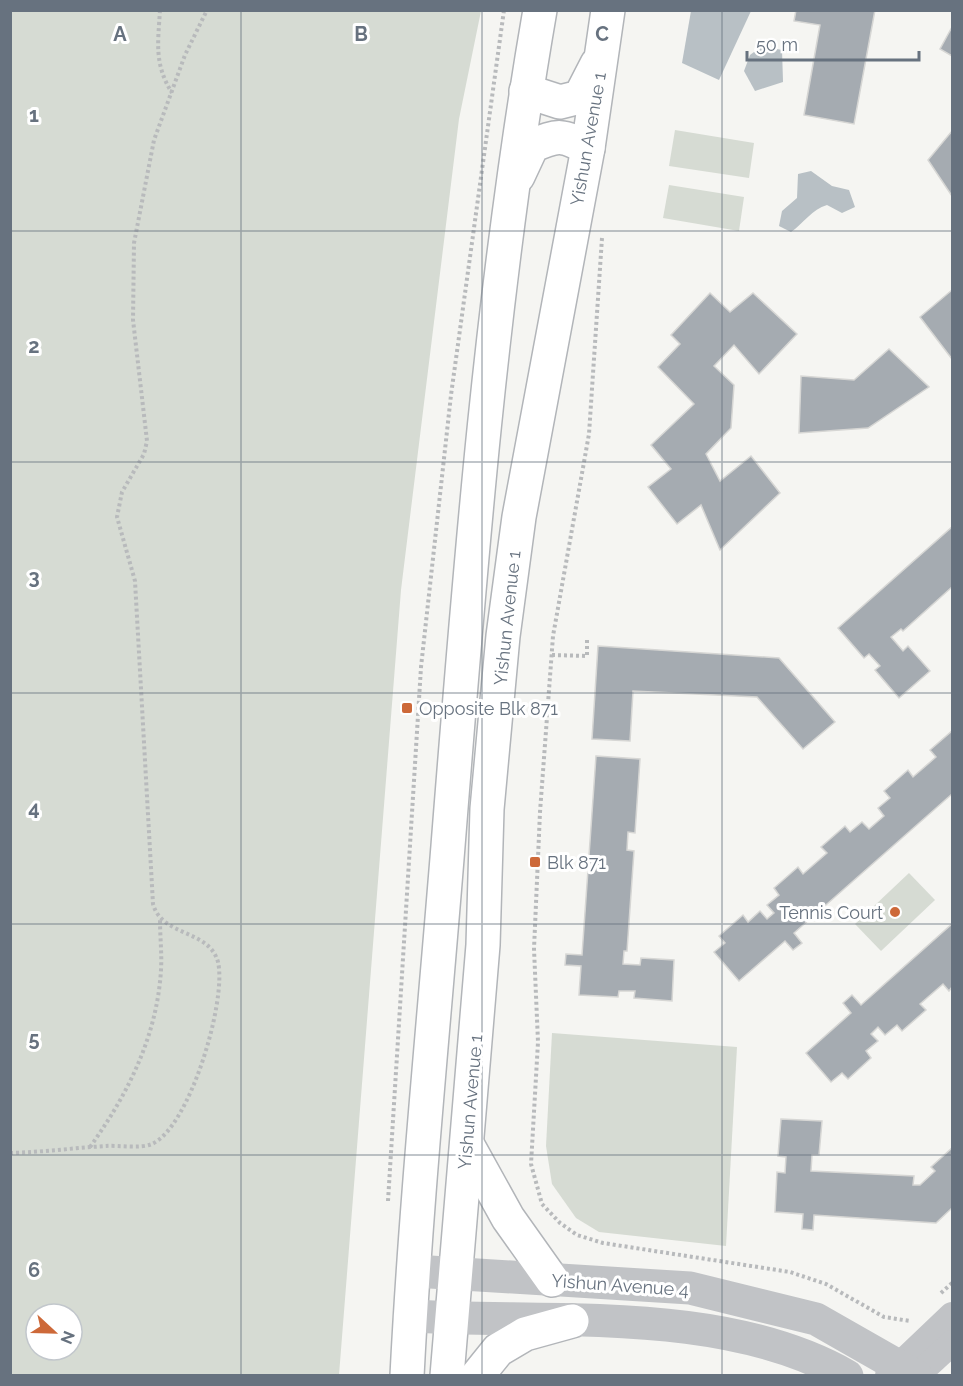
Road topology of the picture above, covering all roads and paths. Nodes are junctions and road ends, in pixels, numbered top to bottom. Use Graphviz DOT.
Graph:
graph roads {
  1 [pos="160,10"];
  2 [pos="207,10"];
  3 [pos="504,10"];
  4 [pos="540,10"];
  5 [pos="608,10"];
  6 [pos="603,52"];
  7 [pos="526,91"];
  8 [pos="172,94"];
  9 [pos="588,148"];
  10 [pos="514,185"];
  11 [pos="602,231"];
  12 [pos="587,637"];
  13 [pos="552,655"];
  14 [pos="160,919"];
  15 [pos="467,1144"];
  16 [pos="90,1147"];
  17 [pos="10,1153"];
  18 [pos="388,1205"];
  19 [pos="414,1272"];
  20 [pos="455,1275"];
  21 [pos="552,1280"];
  22 [pos="952,1315"];
  23 [pos="410,1316"];
  24 [pos="451,1318"];
  25 [pos="572,1321"];
  26 [pos="910,1321"];
  27 [pos="952,1343"];
  28 [pos="905,1373"];
  29 [pos="407,1376"];
  30 [pos="447,1376"];
  31 [pos="477,1376"];
  32 [pos="847,1376"];
  1 -- 8 [label="path"];
  2 -- 8 [label="path"];
  3 -- 18 [label="path"];
  4 -- 7 [label="main road"];
  5 -- 6 [label="main road, Yishun Avenue 1"];
  6 -- 7 [label="main road"];
  6 -- 9 [label="main road, Yishun Avenue 1"];
  7 -- 10 [label="main road"];
  8 -- 14 [label="path"];
  9 -- 10 [label="main road"];
  9 -- 15 [label="main road, Yishun Avenue 1"];
  10 -- 19 [label="main road"];
  11 -- 13 [label="path"];
  12 -- 13 [label="path"];
  13 -- 26 [label="path"];
  14 -- 16 [label="path"];
  14 -- 16 [label="path"];
  15 -- 20 [label="main road, Yishun Avenue 1"];
  15 -- 21 [label="main road"];
  16 -- 17 [label="path"];
  19 -- 20 [label="street, Yishun Avenue 4"];
  19 -- 23 [label="main road"];
  20 -- 21 [label="street, Yishun Avenue 4"];
  20 -- 24 [label="main road, Yishun Avenue 1"];
  21 -- 28 [label="street, Yishun Avenue 4"];
  22 -- 28 [label="street"];
  23 -- 24 [label="street, Yishun Avenue 4"];
  23 -- 29 [label="main road"];
  24 -- 25 [label="street, Yishun Avenue 4"];
  24 -- 30 [label="main road, Yishun Avenue 1"];
  25 -- 31 [label="main road"];
  25 -- 32 [label="street, Yishun Avenue 4"];
  27 -- 28 [label="street"];
}
